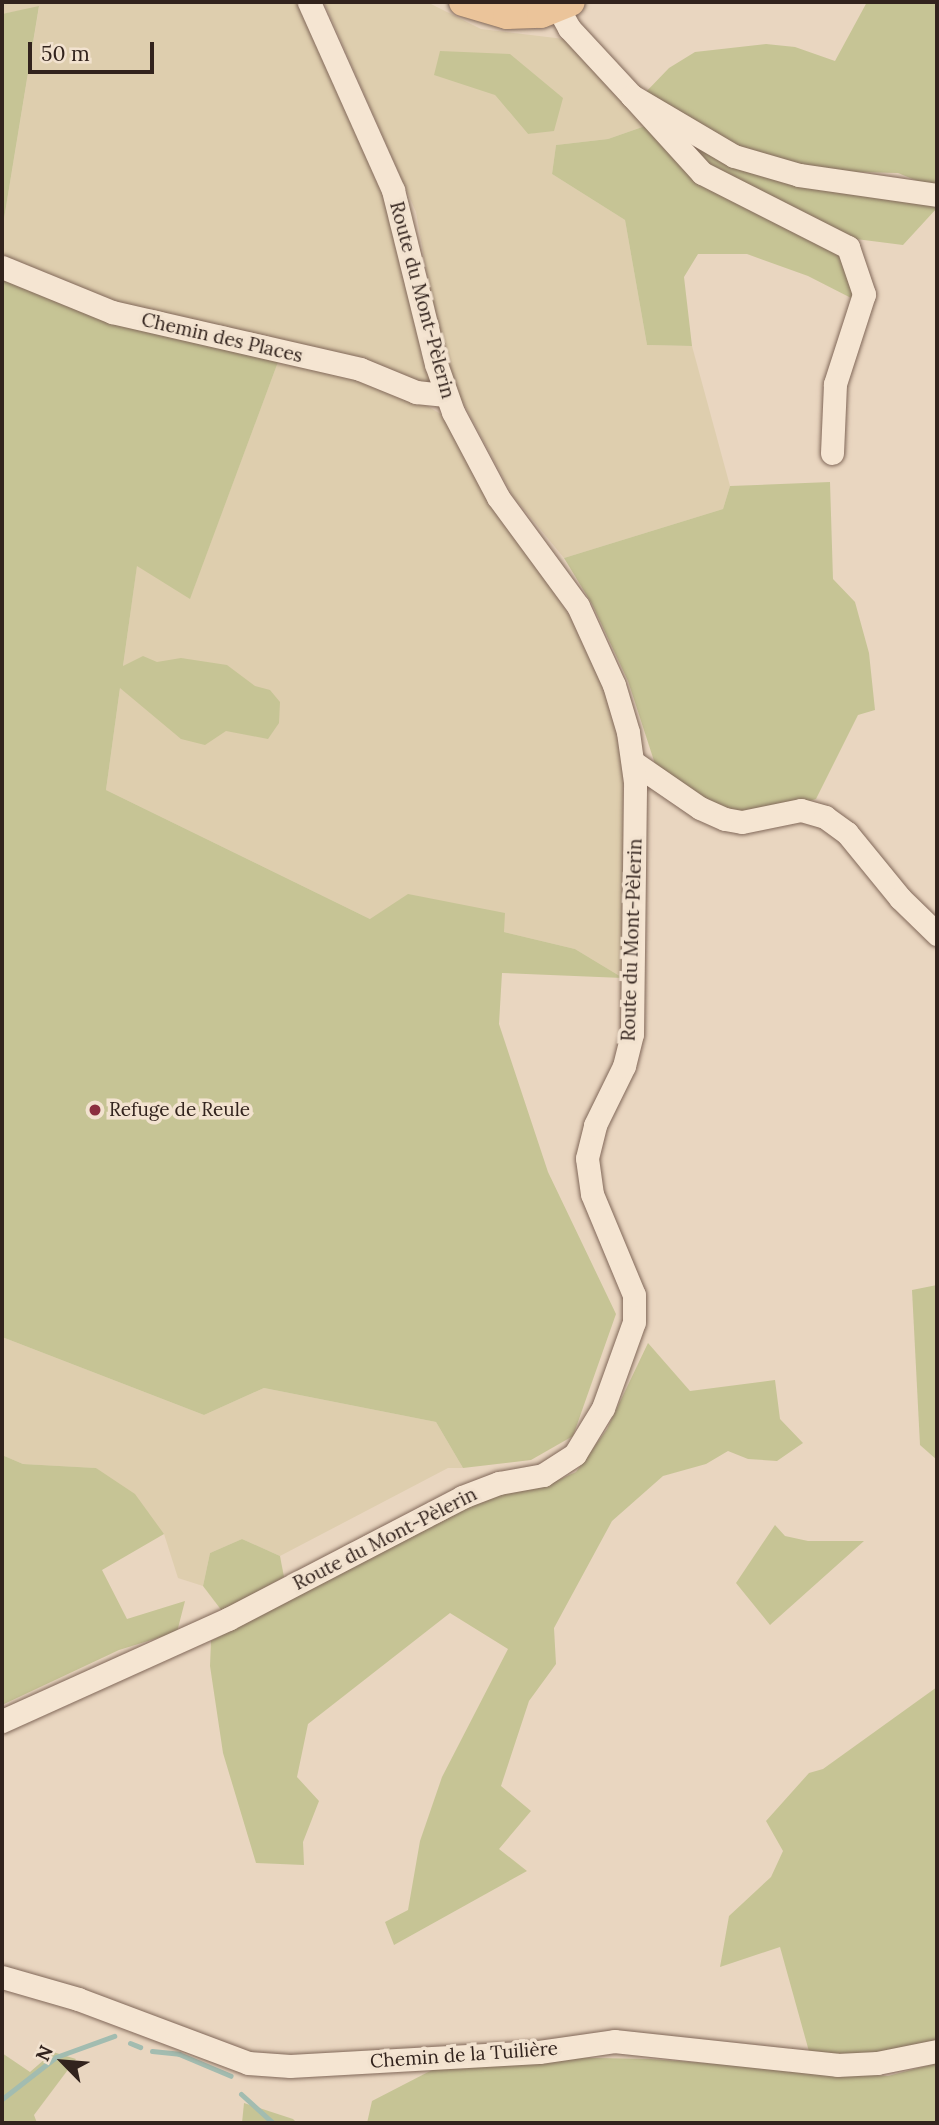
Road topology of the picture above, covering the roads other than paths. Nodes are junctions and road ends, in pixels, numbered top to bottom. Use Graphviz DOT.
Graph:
graph roads {
  1 [pos="309,2"];
  2 [pos="463,2"];
  3 [pos="565,5"];
  4 [pos="632,96"];
  5 [pos="937,195"];
  6 [pos="2,267"];
  7 [pos="446,395"];
  8 [pos="832,453"];
  9 [pos="634,762"];
  10 [pos="937,934"];
  11 [pos="2,1721"];
  12 [pos="2,1978"];
  13 [pos="937,2051"];
  1 -- 7 [label="street, Route du Mont-Pèlerin"];
  2 -- 3 [label="main road"];
  3 -- 4 [label="street"];
  4 -- 5 [label="street"];
  4 -- 8 [label="street"];
  6 -- 7 [label="street, Chemin des Places"];
  7 -- 9 [label="street, Route du Mont-Pèlerin"];
  9 -- 10 [label="street"];
  9 -- 11 [label="street, Route du Mont-Pèlerin"];
  12 -- 13 [label="street, Chemin de la Tuilière"];
}
